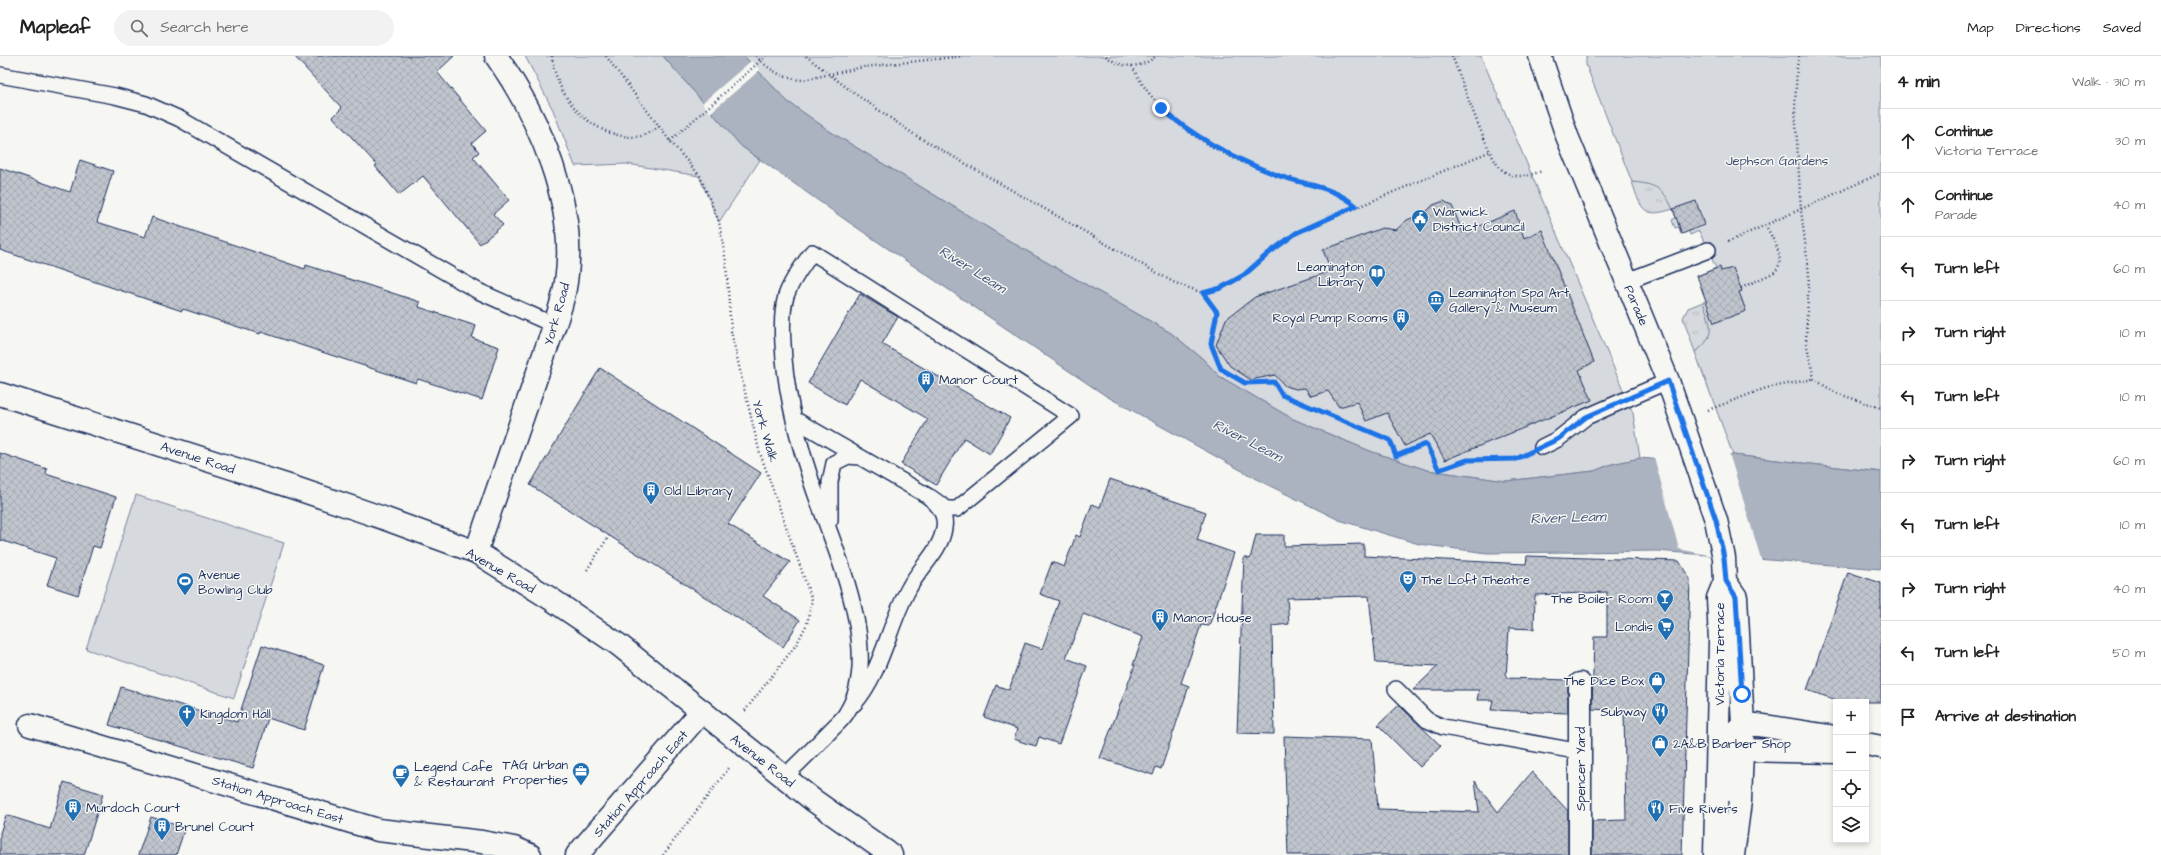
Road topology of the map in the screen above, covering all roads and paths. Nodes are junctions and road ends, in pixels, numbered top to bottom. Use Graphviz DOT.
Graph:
graph roads {
  1 [pos="496,56"];
  2 [pos="552,56"];
  3 [pos="606,56"];
  4 [pos="756,56"];
  5 [pos="766,56"];
  6 [pos="806,56"];
  7 [pos="963,56"];
  8 [pos="1106,56"];
  9 [pos="1156,56"];
  10 [pos="1452,56"];
  11 [pos="1540,56"];
  12 [pos="1799,56"];
  13 [pos="761,61"];
  14 [pos="1132,66"];
  15 [pos="828,74"];
  16 [pos="0,75"];
  17 [pos="660,127"];
  18 [pos="670,141"];
  19 [pos="1491,152"];
  20 [pos="1542,171"];
  21 [pos="1881,173"];
  22 [pos="1356,206"];
  23 [pos="1801,210"];
  24 [pos="1766,226"];
  25 [pos="1708,250"];
  26 [pos="1627,281"];
  27 [pos="1741,288"];
  28 [pos="1203,293"];
  29 [pos="554,325"];
  30 [pos="1814,379"];
  31 [pos="1668,381"];
  32 [pos="0,394"];
  33 [pos="1881,408"];
  34 [pos="1708,410"];
  35 [pos="794,419"];
  36 [pos="1542,447"];
  37 [pos="860,456"];
  38 [pos="930,497"];
  39 [pos="964,504"];
  40 [pos="830,533"];
  41 [pos="609,536"];
  42 [pos="941,538"];
  43 [pos="476,552"];
  44 [pos="1724,558"];
  45 [pos="587,570"];
  46 [pos="1580,684"];
  47 [pos="1396,689"];
  48 [pos="702,711"];
  49 [pos="847,712"];
  50 [pos="743,714"];
  51 [pos="30,725"];
  52 [pos="1734,736"];
  53 [pos="1833,737"];
  54 [pos="1581,752"];
  55 [pos="1833,752"];
  56 [pos="729,768"];
  57 [pos="784,777"];
  58 [pos="530,855"];
  59 [pos="577,855"];
  60 [pos="663,855"];
  61 [pos="891,855"];
  62 [pos="1580,855"];
  63 [pos="1715,855"];
  64 [pos="1733,855"];
  1 -- 29 [label="street, York Road"];
  2 -- 17 [label="path"];
  3 -- 17 [label="path, York Walk"];
  4 -- 13 [label="path"];
  5 -- 13 [label="path"];
  6 -- 15 [label="path"];
  7 -- 15 [label="path"];
  8 -- 14 [label="path"];
  9 -- 14 [label="path"];
  10 -- 19 [label="path"];
  11 -- 26 [label="street, Parade"];
  12 -- 23 [label="path"];
  13 -- 15 [label="path"];
  13 -- 18 [label="path"];
  14 -- 22 [label="path"];
  15 -- 28 [label="path"];
  16 -- 29 [label="lane"];
  17 -- 18 [label="path, York Walk"];
  18 -- 50 [label="path, York Walk"];
  19 -- 20 [label="path"];
  19 -- 22 [label="path"];
  21 -- 23 [label="path"];
  22 -- 28 [label="path"];
  23 -- 24 [label="path"];
  23 -- 30 [label="path"];
  24 -- 25 [label="path"];
  24 -- 27 [label="path"];
  25 -- 26 [label="lane"];
  26 -- 31 [label="street, Parade"];
  28 -- 36 [label="path"];
  29 -- 43 [label="street, York Road"];
  30 -- 33 [label="path"];
  30 -- 34 [label="path"];
  31 -- 36 [label="lane"];
  31 -- 44 [label="street, Parade"];
  32 -- 43 [label="street, Avenue Road"];
  35 -- 37 [label="lane"];
  35 -- 39 [label="lane"];
  35 -- 40 [label="lane"];
  37 -- 38 [label="lane"];
  37 -- 40 [label="lane"];
  38 -- 39 [label="lane"];
  38 -- 42 [label="lane"];
  39 -- 42 [label="lane"];
  40 -- 49 [label="lane"];
  41 -- 45 [label="path"];
  42 -- 49 [label="lane"];
  43 -- 48 [label="street, Avenue Road"];
  44 -- 52 [label="street, Victoria Terrace"];
  46 -- 54 [label="street, Spencer Yard"];
  47 -- 54 [label="lane"];
  48 -- 57 [label="street, Avenue Road"];
  48 -- 59 [label="street, Station Approach East"];
  49 -- 57 [label="lane"];
  51 -- 58 [label="street, Station Approach East"];
  52 -- 53 [label="street"];
  52 -- 55 [label="street"];
  52 -- 63 [label="street, Victoria Terrace"];
  52 -- 64 [label="street, Victoria Terrace"];
  54 -- 62 [label="street, Spencer Yard"];
  56 -- 60 [label="path"];
  57 -- 61 [label="street, Avenue Road"];
}
